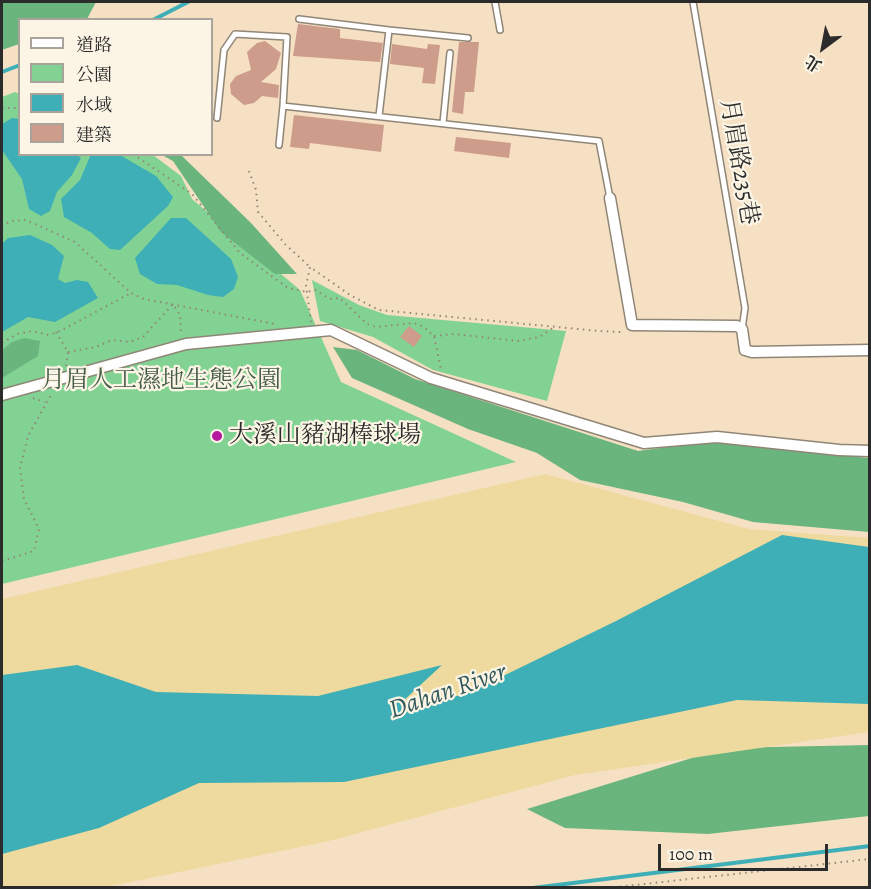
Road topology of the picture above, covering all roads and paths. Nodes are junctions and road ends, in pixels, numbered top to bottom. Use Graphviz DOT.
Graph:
graph roads {
  1 [pos="495,2"];
  2 [pos="693,2"];
  3 [pos="298,18"];
  4 [pos="389,30"];
  5 [pos="500,30"];
  6 [pos="468,38"];
  7 [pos="450,53"];
  8 [pos="283,106"];
  9 [pos="2,108"];
  10 [pos="18,108"];
  11 [pos="379,116"];
  12 [pos="217,118"];
  13 [pos="443,123"];
  14 [pos="279,145"];
  15 [pos="136,156"];
  16 [pos="249,171"];
  17 [pos="610,198"];
  18 [pos="2,227"];
  19 [pos="309,267"];
  20 [pos="307,292"];
  21 [pos="132,293"];
  22 [pos="173,304"];
  23 [pos="278,324"];
  24 [pos="632,325"];
  25 [pos="557,326"];
  26 [pos="742,329"];
  27 [pos="313,331"];
  28 [pos="56,332"];
  29 [pos="434,336"];
  30 [pos="2,343"];
  31 [pos="181,345"];
  32 [pos="870,350"];
  33 [pos="68,352"];
  34 [pos="65,377"];
  35 [pos="449,383"];
  36 [pos="2,395"];
  37 [pos="45,402"];
  38 [pos="870,451"];
  39 [pos="2,561"];
  40 [pos="870,859"];
  41 [pos="608,888"];
  1 -- 5 [label="lane"];
  2 -- 26 [label="lane, 月眉路235巷"];
  3 -- 4 [label="lane"];
  4 -- 6 [label="lane"];
  4 -- 11 [label="lane"];
  7 -- 13 [label="lane"];
  8 -- 11 [label="lane"];
  8 -- 12 [label="lane"];
  8 -- 14 [label="lane"];
  9 -- 10 [label="path"];
  11 -- 13 [label="lane"];
  13 -- 17 [label="lane"];
  15 -- 20 [label="path"];
  16 -- 19 [label="path"];
  17 -- 24 [label="street"];
  18 -- 21 [label="path"];
  19 -- 20 [label="path"];
  19 -- 25 [label="path"];
  20 -- 27 [label="path"];
  20 -- 29 [label="path"];
  21 -- 22 [label="path"];
  21 -- 28 [label="path"];
  22 -- 23 [label="path"];
  22 -- 31 [label="path"];
  22 -- 33 [label="path"];
  24 -- 25 [label="path"];
  24 -- 26 [label="street"];
  25 -- 29 [label="path"];
  26 -- 32 [label="street"];
  27 -- 31 [label="street"];
  27 -- 35 [label="street"];
  28 -- 30 [label="path"];
  28 -- 33 [label="path"];
  29 -- 35 [label="path"];
  31 -- 34 [label="street"];
  33 -- 34 [label="path"];
  34 -- 36 [label="street"];
  35 -- 38 [label="street"];
  37 -- 39 [label="path"];
  40 -- 41 [label="path"];
}
